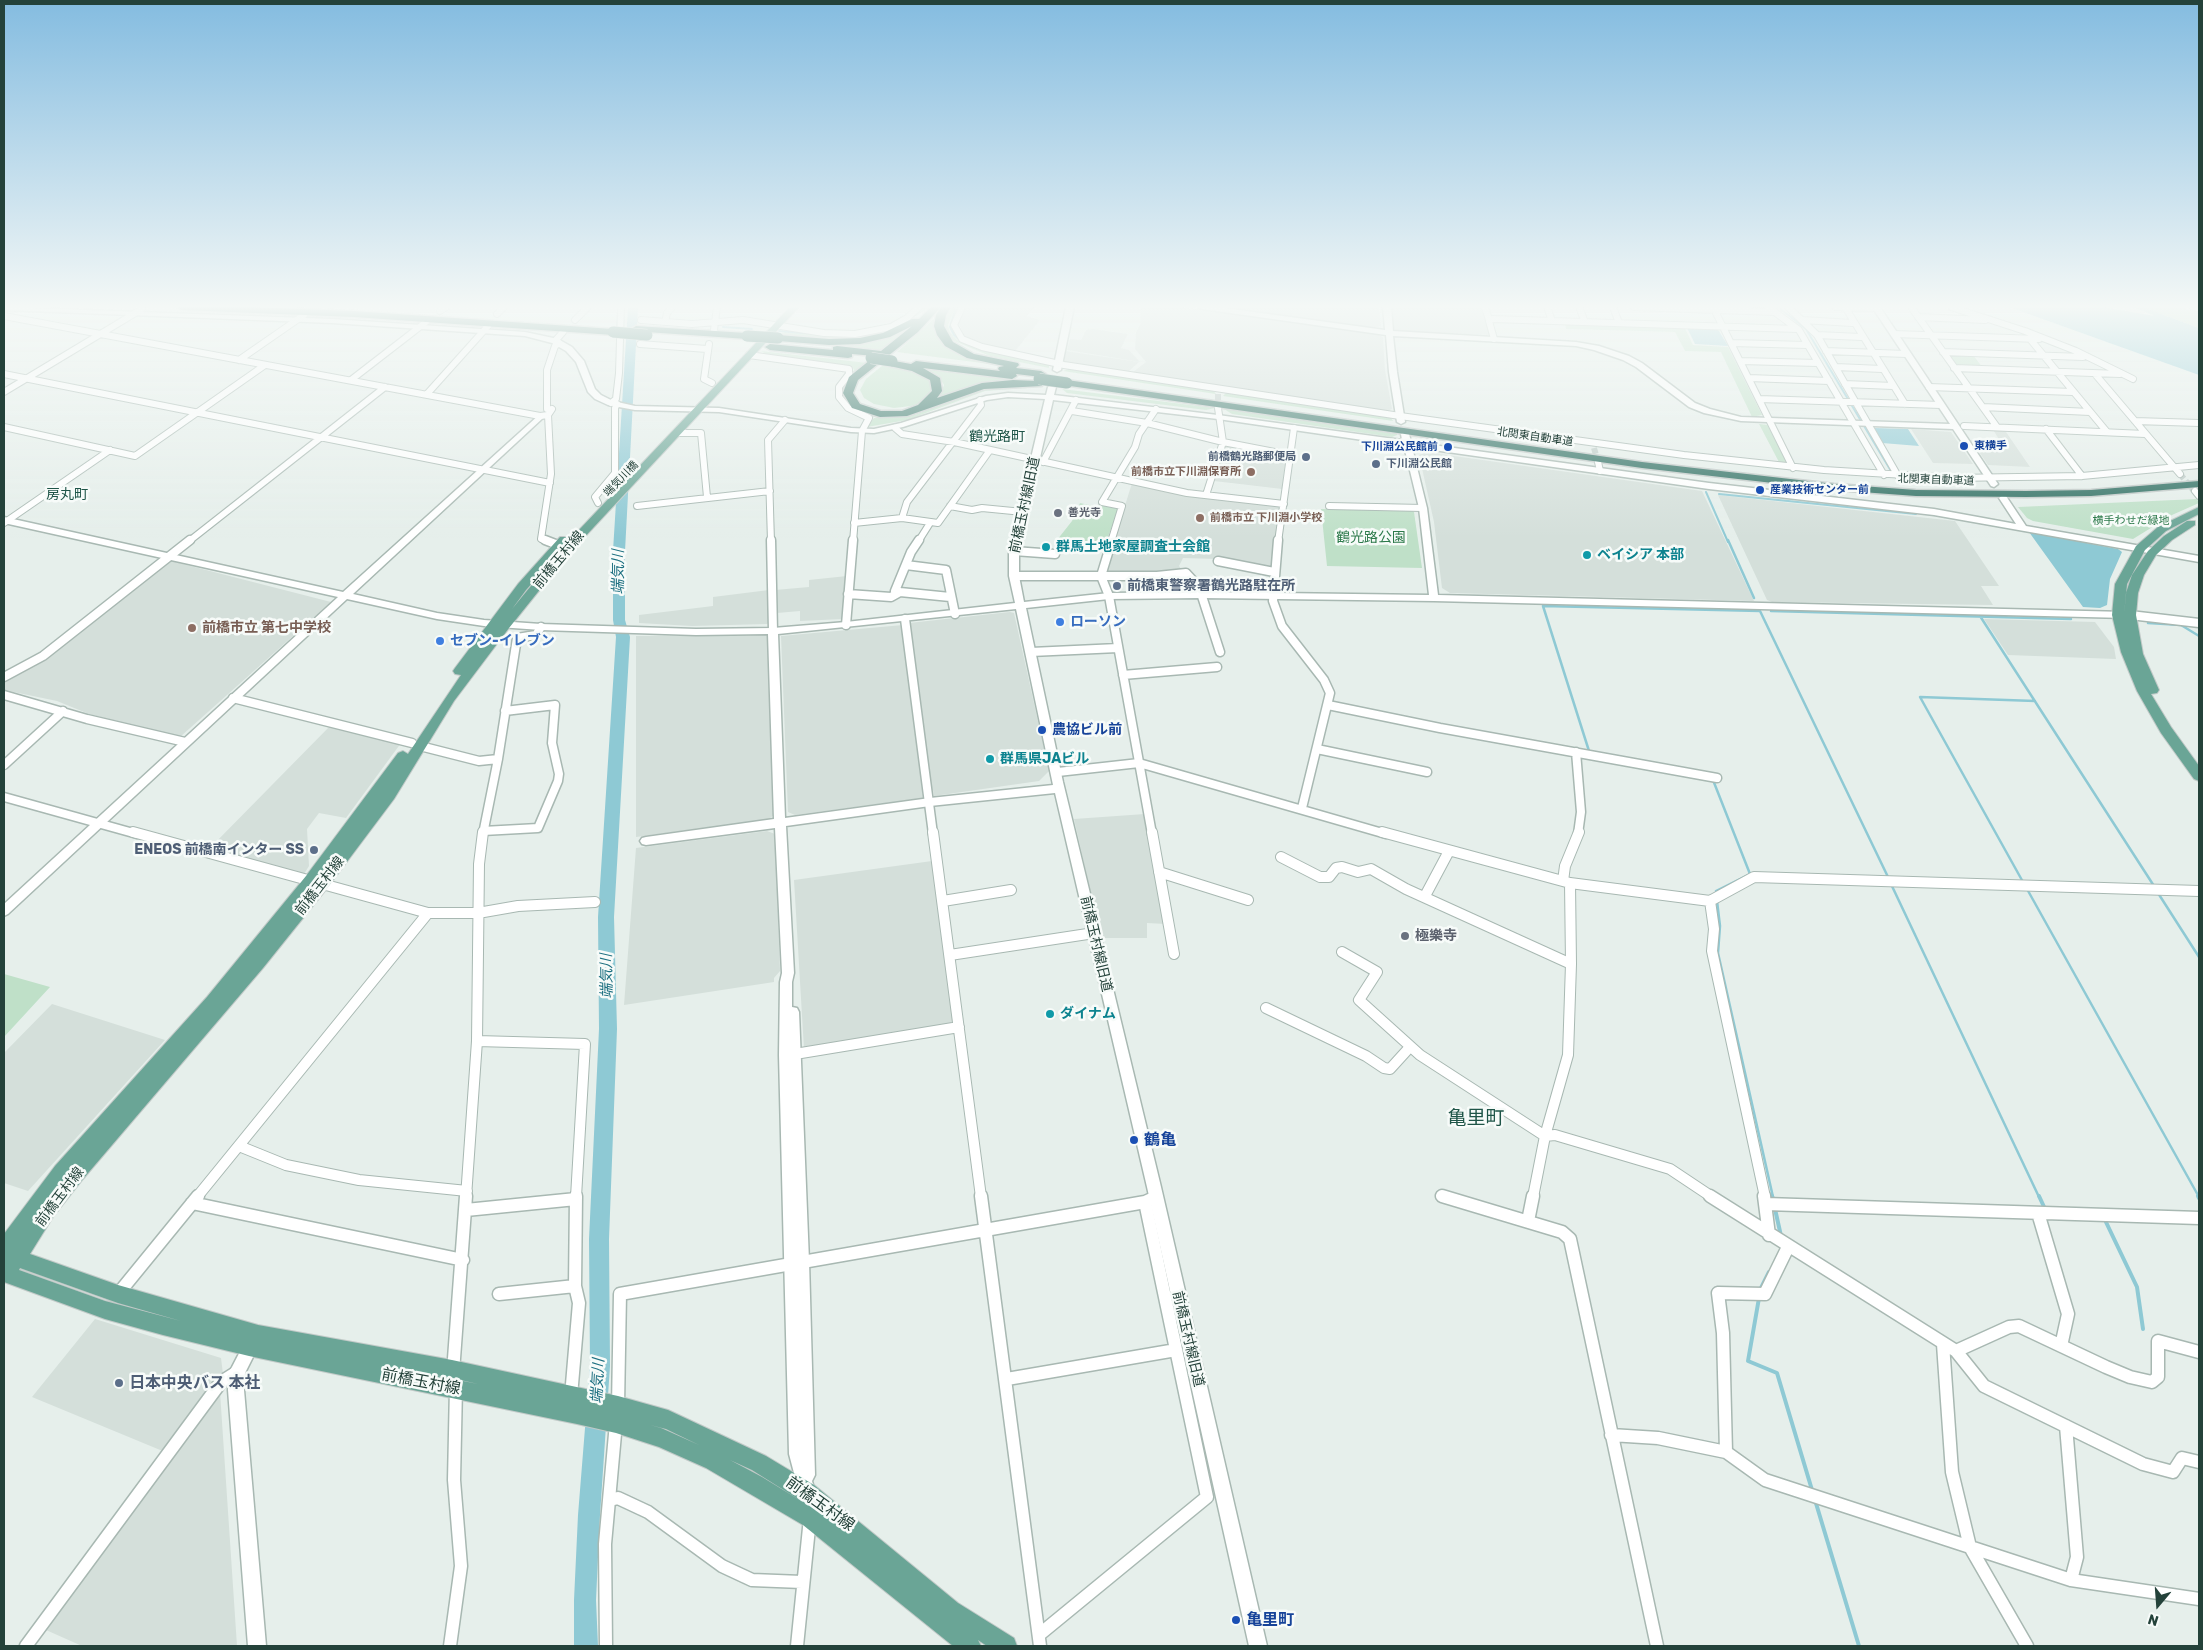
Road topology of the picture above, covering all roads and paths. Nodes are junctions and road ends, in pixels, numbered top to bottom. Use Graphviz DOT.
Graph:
graph roads {
  1 [pos="19,384"];
  2 [pos="54,384"];
  3 [pos="238,384"];
  4 [pos="370,384"];
  5 [pos="436,384"];
  6 [pos="546,384"];
  7 [pos="589,384"];
  8 [pos="618,384"];
  9 [pos="711,384"];
  10 [pos="720,384"];
  11 [pos="841,384"];
  12 [pos="851,384"];
  13 [pos="857,384"];
  14 [pos="936,384"];
  15 [pos="1002,384"];
  16 [pos="1166,384"];
  17 [pos="1395,384"];
  18 [pos="1664,384"];
  19 [pos="1752,384"];
  20 [pos="1832,384"];
  21 [pos="1844,384"];
  22 [pos="1927,384"];
  23 [pos="1965,384"];
  24 [pos="2067,384"];
  25 [pos="2104,384"];
  26 [pos="1062,385"];
  27 [pos="1893,386"];
  28 [pos="385,387"];
  29 [pos="1929,387"];
  30 [pos="1968,388"];
  31 [pos="4,392"];
  32 [pos="2073,392"];
  33 [pos="427,394"];
  34 [pos="1191,398"];
  35 [pos="1759,399"];
  36 [pos="980,400"];
  37 [pos="1076,400"];
  38 [pos="1843,402"];
  39 [pos="1854,402"];
  40 [pos="616,404"];
  41 [pos="1905,404"];
  42 [pos="1941,405"];
  43 [pos="1983,407"];
  44 [pos="695,409"];
  45 [pos="1072,410"];
  46 [pos="1156,410"];
  47 [pos="198,412"];
  48 [pos="544,412"];
  49 [pos="2090,412"];
  50 [pos="1218,413"];
  51 [pos="1400,419"];
  52 [pos="786,420"];
  53 [pos="1770,420"];
  54 [pos="2135,421"];
  55 [pos="1147,423"];
  56 [pos="1855,423"];
  57 [pos="2199,423"];
  58 [pos="1866,424"];
  59 [pos="1960,426"];
  60 [pos="4,427"];
  61 [pos="1997,427"];
  62 [pos="894,428"];
  63 [pos="1294,428"];
  64 [pos="2046,429"];
  65 [pos="862,431"];
  66 [pos="2107,432"];
  67 [pos="676,433"];
  68 [pos="1405,434"];
  69 [pos="2146,434"];
  70 [pos="322,436"];
  71 [pos="954,442"];
  72 [pos="1223,442"];
  73 [pos="1408,444"];
  74 [pos="110,450"];
  75 [pos="990,450"];
  76 [pos="1290,455"];
  77 [pos="1038,461"];
  78 [pos="2199,465"];
  79 [pos="1793,468"];
  80 [pos="482,469"];
  81 [pos="2178,471"];
  82 [pos="1884,475"];
  83 [pos="1898,476"];
  84 [pos="2082,476"];
  85 [pos="2199,477"];
  86 [pos="1116,478"];
  87 [pos="1992,481"];
  88 [pos="550,483"];
  89 [pos="2198,490"];
  90 [pos="770,491"];
  91 [pos="1206,495"];
  92 [pos="707,498"];
  93 [pos="2003,498"];
  94 [pos="602,503"];
  95 [pos="1284,504"];
  96 [pos="637,506"];
  97 [pos="950,506"];
  98 [pos="1329,506"];
  99 [pos="1423,508"];
  100 [pos="2199,510"];
  101 [pos="1023,512"];
  102 [pos="902,518"];
  103 [pos="2199,519"];
  104 [pos="5,521"];
  105 [pos="854,523"];
  106 [pos="930,523"];
  107 [pos="2021,524"];
  108 [pos="558,545"];
  109 [pos="2148,548"];
  110 [pos="1014,551"];
  111 [pos="1055,554"];
  112 [pos="171,557"];
  113 [pos="2199,558"];
  114 [pos="1218,561"];
  115 [pos="906,564"];
  116 [pos="1274,572"];
  117 [pos="1014,576"];
  118 [pos="1101,576"];
  119 [pos="900,592"];
  120 [pos="848,594"];
  121 [pos="345,595"];
  122 [pos="1202,595"];
  123 [pos="1109,596"];
  124 [pos="1272,596"];
  125 [pos="950,597"];
  126 [pos="1434,598"];
  127 [pos="1021,605"];
  128 [pos="955,614"];
  129 [pos="2124,615"];
  130 [pos="905,619"];
  131 [pos="2199,623"];
  132 [pos="499,624"];
  133 [pos="846,625"];
  134 [pos="541,627"];
  135 [pos="773,631"];
  136 [pos="1118,648"];
  137 [pos="1031,652"];
  138 [pos="1220,652"];
  139 [pos="1217,667"];
  140 [pos="1123,675"];
  141 [pos="4,676"];
  142 [pos="4,695"];
  143 [pos="233,698"];
  144 [pos="1328,705"];
  145 [pos="63,711"];
  146 [pos="505,711"];
  147 [pos="185,742"];
  148 [pos="416,745"];
  149 [pos="1317,749"];
  150 [pos="1576,752"];
  151 [pos="498,759"];
  152 [pos="2199,762"];
  153 [pos="1139,763"];
  154 [pos="4,765"];
  155 [pos="1427,772"];
  156 [pos="2199,776"];
  157 [pos="1717,778"];
  158 [pos="1059,781"];
  159 [pos="5,798"];
  160 [pos="930,802"];
  161 [pos="1302,808"];
  162 [pos="100,822"];
  163 [pos="780,823"];
  164 [pos="483,831"];
  165 [pos="646,842"];
  166 [pos="1449,851"];
  167 [pos="1281,857"];
  168 [pos="1159,872"];
  169 [pos="317,882"];
  170 [pos="1567,882"];
  171 [pos="1012,890"];
  172 [pos="2199,890"];
  173 [pos="1425,896"];
  174 [pos="1248,900"];
  175 [pos="943,901"];
  176 [pos="1710,901"];
  177 [pos="595,902"];
  178 [pos="4,911"];
  179 [pos="428,913"];
  180 [pos="478,913"];
  181 [pos="1094,933"];
  182 [pos="1342,952"];
  183 [pos="1174,954"];
  184 [pos="950,955"];
  185 [pos="1571,964"];
  186 [pos="1266,1008"];
  187 [pos="959,1027"];
  188 [pos="477,1041"];
  189 [pos="1410,1047"];
  190 [pos="791,1055"];
  191 [pos="1545,1136"];
  192 [pos="239,1146"];
  193 [pos="467,1191"];
  194 [pos="1442,1196"];
  195 [pos="576,1199"];
  196 [pos="1151,1200"];
  197 [pos="192,1203"];
  198 [pos="1766,1204"];
  199 [pos="466,1210"];
  200 [pos="2038,1213"];
  201 [pos="2199,1218"];
  202 [pos="1528,1221"];
  203 [pos="987,1229"];
  204 [pos="1769,1235"];
  205 [pos="1788,1247"];
  206 [pos="8,1253"];
  207 [pos="463,1260"];
  208 [pos="797,1262"];
  209 [pos="5,1273"];
  210 [pos="575,1286"];
  211 [pos="118,1294"];
  212 [pos="499,1294"];
  213 [pos="254,1340"];
  214 [pos="1943,1344"];
  215 [pos="2061,1346"];
  216 [pos="1176,1350"];
  217 [pos="1956,1351"];
  218 [pos="2199,1352"];
  219 [pos="452,1369"];
  220 [pos="237,1372"];
  221 [pos="1007,1379"];
  222 [pos="457,1389"];
  223 [pos="575,1402"];
  224 [pos="614,1414"];
  225 [pos="2066,1426"];
  226 [pos="1611,1435"];
  227 [pos="1726,1452"];
  228 [pos="2199,1462"];
  229 [pos="808,1492"];
  230 [pos="610,1500"];
  231 [pos="810,1518"];
  232 [pos="1970,1547"];
  233 [pos="2071,1580"];
  234 [pos="802,1582"];
  235 [pos="2199,1600"];
  236 [pos="1040,1640"];
  237 [pos="26,1646"];
  238 [pos="257,1646"];
  239 [pos="450,1646"];
  240 [pos="606,1646"];
  241 [pos="797,1646"];
  242 [pos="970,1646"];
  243 [pos="1006,1646"];
  244 [pos="1258,1646"];
  245 [pos="1657,1646"];
  246 [pos="2027,1646"];
  1 -- 31 [label="street"];
  2 -- 47 [label="street"];
  3 -- 47 [label="street"];
  4 -- 28 [label="street"];
  5 -- 33 [label="street"];
  6 -- 48 [label="street"];
  7 -- 40 [label="street"];
  8 -- 40 [label="street"];
  9 -- 44 [label="main road"];
  10 -- 44 [label="main road"];
  11 -- 65 [label="street"];
  12 -- 15 [label="highway"];
  13 -- 14 [label="highway"];
  16 -- 51 [label="street"];
  17 -- 51 [label="street"];
  18 -- 53 [label="street"];
  19 -- 35 [label="street"];
  20 -- 38 [label="street"];
  21 -- 27 [label="street"];
  21 -- 39 [label="street"];
  22 -- 29 [label="street"];
  23 -- 30 [label="street"];
  24 -- 32 [label="street"];
  25 -- 54 [label="street"];
  26 -- 34 [label="highway"];
  26 -- 36 [label="street"];
  26 -- 37 [label="street"];
  26 -- 77 [label="street, 前橋玉村線旧道"];
  27 -- 41 [label="street"];
  28 -- 33 [label="street"];
  28 -- 70 [label="street"];
  29 -- 30 [label="street"];
  29 -- 42 [label="street"];
  30 -- 32 [label="street"];
  30 -- 43 [label="street"];
  32 -- 49 [label="street"];
  33 -- 48 [label="street"];
  34 -- 85 [label="highway, 北関東自動車道"];
  34 -- 89 [label="highway, 北関東自動車道"];
  35 -- 38 [label="street"];
  35 -- 53 [label="street"];
  36 -- 62 [label="street"];
  36 -- 71 [label="street"];
  37 -- 45 [label="street"];
  37 -- 46 [label="street"];
  38 -- 39 [label="street"];
  38 -- 56 [label="street"];
  39 -- 41 [label="street"];
  39 -- 58 [label="street"];
  40 -- 44 [label="street"];
  40 -- 94 [label="street"];
  41 -- 42 [label="street"];
  42 -- 59 [label="street"];
  43 -- 49 [label="street"];
  43 -- 61 [label="street"];
  44 -- 52 [label="street"];
  44 -- 67 [label="main road"];
  44 -- 94 [label="main road, 端気川橋"];
  45 -- 55 [label="street"];
  45 -- 77 [label="street"];
  46 -- 50 [label="street"];
  46 -- 55 [label="street"];
  47 -- 70 [label="street"];
  47 -- 74 [label="street"];
  48 -- 80 [label="street"];
  48 -- 88 [label="street"];
  49 -- 66 [label="street"];
  50 -- 63 [label="street"];
  50 -- 72 [label="street"];
  51 -- 79 [label="street"];
  52 -- 65 [label="street"];
  52 -- 90 [label="street"];
  53 -- 56 [label="street"];
  53 -- 79 [label="street"];
  54 -- 57 [label="street"];
  54 -- 69 [label="street"];
  55 -- 72 [label="street"];
  55 -- 86 [label="street"];
  56 -- 58 [label="street"];
  56 -- 82 [label="street"];
  58 -- 59 [label="street"];
  58 -- 83 [label="street"];
  59 -- 61 [label="street"];
  59 -- 87 [label="street"];
  60 -- 74 [label="street"];
  61 -- 64 [label="street"];
  62 -- 65 [label="street"];
  62 -- 71 [label="street"];
  63 -- 73 [label="street"];
  63 -- 76 [label="street"];
  64 -- 66 [label="street"];
  64 -- 84 [label="street"];
  65 -- 105 [label="street"];
  66 -- 69 [label="street"];
  67 -- 92 [label="street"];
  67 -- 94 [label="main road, 端気川橋"];
  68 -- 73 [label="street"];
  69 -- 81 [label="street"];
  70 -- 80 [label="street"];
  70 -- 112 [label="street"];
  71 -- 75 [label="street"];
  71 -- 102 [label="street"];
  72 -- 76 [label="street"];
  72 -- 91 [label="street"];
  73 -- 99 [label="street"];
  73 -- 107 [label="street"];
  74 -- 104 [label="street"];
  75 -- 77 [label="street"];
  75 -- 97 [label="street"];
  76 -- 95 [label="street"];
  77 -- 86 [label="street"];
  77 -- 101 [label="street, 前橋玉村線旧道"];
  78 -- 81 [label="street"];
  79 -- 82 [label="street"];
  80 -- 88 [label="street"];
  80 -- 121 [label="street"];
  81 -- 84 [label="street"];
  82 -- 83 [label="street"];
  83 -- 87 [label="street"];
  84 -- 87 [label="street"];
  86 -- 91 [label="street"];
  86 -- 118 [label="street"];
  88 -- 108 [label="street"];
  90 -- 92 [label="street"];
  90 -- 135 [label="street"];
  91 -- 95 [label="street"];
  92 -- 96 [label="street"];
  93 -- 107 [label="street"];
  94 -- 108 [label="main road, 前橋玉村線"];
  94 -- 132 [label="main road, 前橋玉村線"];
  95 -- 116 [label="street"];
  97 -- 101 [label="street"];
  97 -- 106 [label="street"];
  98 -- 99 [label="street"];
  99 -- 126 [label="street"];
  100 -- 109 [label="main road"];
  101 -- 110 [label="street, 前橋玉村線旧道"];
  102 -- 105 [label="street"];
  102 -- 106 [label="street"];
  103 -- 109 [label="main road"];
  104 -- 112 [label="street"];
  105 -- 120 [label="street"];
  106 -- 115 [label="street"];
  107 -- 109 [label="street"];
  108 -- 132 [label="main road, 前橋玉村線"];
  109 -- 113 [label="street"];
  109 -- 129 [label="main road"];
  110 -- 111 [label="street"];
  110 -- 117 [label="street, 前橋玉村線旧道"];
  112 -- 121 [label="street"];
  112 -- 141 [label="street"];
  114 -- 116 [label="street"];
  115 -- 119 [label="street"];
  115 -- 125 [label="street"];
  116 -- 124 [label="street"];
  117 -- 118 [label="street"];
  117 -- 127 [label="street, 前橋玉村線旧道"];
  118 -- 122 [label="street"];
  118 -- 123 [label="street"];
  119 -- 120 [label="street"];
  119 -- 125 [label="street"];
  120 -- 133 [label="street"];
  121 -- 132 [label="street"];
  121 -- 143 [label="street"];
  122 -- 123 [label="street"];
  122 -- 124 [label="street"];
  122 -- 138 [label="street"];
  123 -- 127 [label="street"];
  123 -- 136 [label="street"];
  124 -- 126 [label="street"];
  124 -- 144 [label="street"];
  125 -- 128 [label="street"];
  126 -- 129 [label="street"];
  127 -- 128 [label="street"];
  127 -- 137 [label="street, 前橋玉村線旧道"];
  128 -- 130 [label="street"];
  129 -- 131 [label="street"];
  129 -- 152 [label="main road"];
  129 -- 156 [label="main road"];
  130 -- 133 [label="street"];
  130 -- 160 [label="street"];
  132 -- 134 [label="street"];
  132 -- 148 [label="main road, 前橋玉村線"];
  133 -- 135 [label="street"];
  134 -- 135 [label="street"];
  134 -- 146 [label="street"];
  135 -- 163 [label="street"];
  136 -- 137 [label="street"];
  136 -- 140 [label="street"];
  137 -- 158 [label="street, 前橋玉村線旧道"];
  139 -- 140 [label="street"];
  140 -- 153 [label="street"];
  142 -- 145 [label="street"];
  143 -- 147 [label="street"];
  143 -- 148 [label="street"];
  144 -- 149 [label="street"];
  144 -- 150 [label="street"];
  145 -- 147 [label="street"];
  145 -- 154 [label="street"];
  146 -- 151 [label="street"];
  146 -- 164 [label="street"];
  147 -- 162 [label="street"];
  148 -- 151 [label="street"];
  148 -- 169 [label="main road, 前橋玉村線"];
  149 -- 155 [label="street"];
  149 -- 161 [label="street"];
  150 -- 157 [label="street"];
  150 -- 170 [label="street"];
  151 -- 164 [label="street"];
  153 -- 158 [label="street"];
  153 -- 161 [label="street"];
  153 -- 168 [label="street"];
  158 -- 160 [label="street"];
  158 -- 181 [label="street, 前橋玉村線旧道"];
  159 -- 162 [label="street"];
  160 -- 163 [label="street"];
  160 -- 175 [label="street"];
  161 -- 166 [label="street"];
  162 -- 169 [label="street"];
  162 -- 178 [label="street"];
  163 -- 165 [label="street"];
  163 -- 190 [label="street"];
  164 -- 180 [label="street"];
  166 -- 170 [label="street"];
  166 -- 173 [label="street"];
  167 -- 173 [label="street"];
  168 -- 174 [label="street"];
  168 -- 183 [label="street"];
  169 -- 179 [label="street"];
  169 -- 206 [label="main road, 前橋玉村線"];
  170 -- 176 [label="street"];
  170 -- 185 [label="street"];
  171 -- 175 [label="street"];
  172 -- 176 [label="street"];
  173 -- 185 [label="street"];
  175 -- 184 [label="street"];
  176 -- 198 [label="street"];
  177 -- 180 [label="street"];
  179 -- 180 [label="street"];
  179 -- 192 [label="street"];
  180 -- 188 [label="street"];
  181 -- 184 [label="street"];
  181 -- 196 [label="street, 前橋玉村線旧道"];
  182 -- 189 [label="street"];
  184 -- 187 [label="street"];
  185 -- 191 [label="street"];
  186 -- 189 [label="street"];
  187 -- 190 [label="street"];
  187 -- 203 [label="street"];
  188 -- 193 [label="street"];
  188 -- 195 [label="street"];
  189 -- 191 [label="street"];
  190 -- 208 [label="street"];
  191 -- 202 [label="street"];
  191 -- 204 [label="street"];
  192 -- 193 [label="street"];
  192 -- 197 [label="street"];
  193 -- 199 [label="street"];
  194 -- 202 [label="street"];
  195 -- 199 [label="street"];
  195 -- 210 [label="street"];
  196 -- 203 [label="street"];
  196 -- 216 [label="street"];
  196 -- 244 [label="street, 前橋玉村線旧道"];
  197 -- 207 [label="street"];
  197 -- 211 [label="street"];
  198 -- 200 [label="street"];
  198 -- 204 [label="street"];
  199 -- 207 [label="street"];
  200 -- 201 [label="street"];
  200 -- 215 [label="street"];
  202 -- 226 [label="street"];
  203 -- 208 [label="street"];
  203 -- 221 [label="street"];
  204 -- 205 [label="street"];
  205 -- 214 [label="street"];
  205 -- 227 [label="street"];
  206 -- 209 [label="main road, 前橋玉村線"];
  206 -- 211 [label="main road, 前橋玉村線"];
  207 -- 219 [label="street"];
  208 -- 224 [label="street"];
  208 -- 229 [label="street"];
  209 -- 213 [label="main road, 前橋玉村線"];
  210 -- 212 [label="street"];
  210 -- 223 [label="street"];
  211 -- 213 [label="main road, 前橋玉村線"];
  213 -- 219 [label="main road, 前橋玉村線"];
  213 -- 220 [label="street"];
  213 -- 222 [label="main road, 前橋玉村線"];
  214 -- 217 [label="street"];
  214 -- 232 [label="street"];
  215 -- 217 [label="street"];
  215 -- 218 [label="street"];
  216 -- 221 [label="street"];
  216 -- 236 [label="street"];
  217 -- 225 [label="street"];
  219 -- 222 [label="street"];
  219 -- 223 [label="main road, 前橋玉村線"];
  220 -- 237 [label="street"];
  220 -- 238 [label="street"];
  221 -- 236 [label="street"];
  222 -- 223 [label="main road, 前橋玉村線"];
  222 -- 239 [label="street"];
  223 -- 224 [label="main road"];
  224 -- 229 [label="main road, 前橋玉村線"];
  224 -- 230 [label="street"];
  224 -- 231 [label="main road, 前橋玉村線"];
  225 -- 228 [label="street"];
  225 -- 233 [label="street"];
  226 -- 227 [label="street"];
  226 -- 245 [label="street"];
  227 -- 232 [label="street"];
  229 -- 231 [label="street"];
  229 -- 243 [label="main road, 前橋玉村線"];
  230 -- 234 [label="street"];
  230 -- 240 [label="street"];
  231 -- 234 [label="street"];
  231 -- 242 [label="main road, 前橋玉村線"];
  232 -- 233 [label="street"];
  232 -- 246 [label="street"];
  233 -- 235 [label="street"];
  234 -- 241 [label="street"];
}
